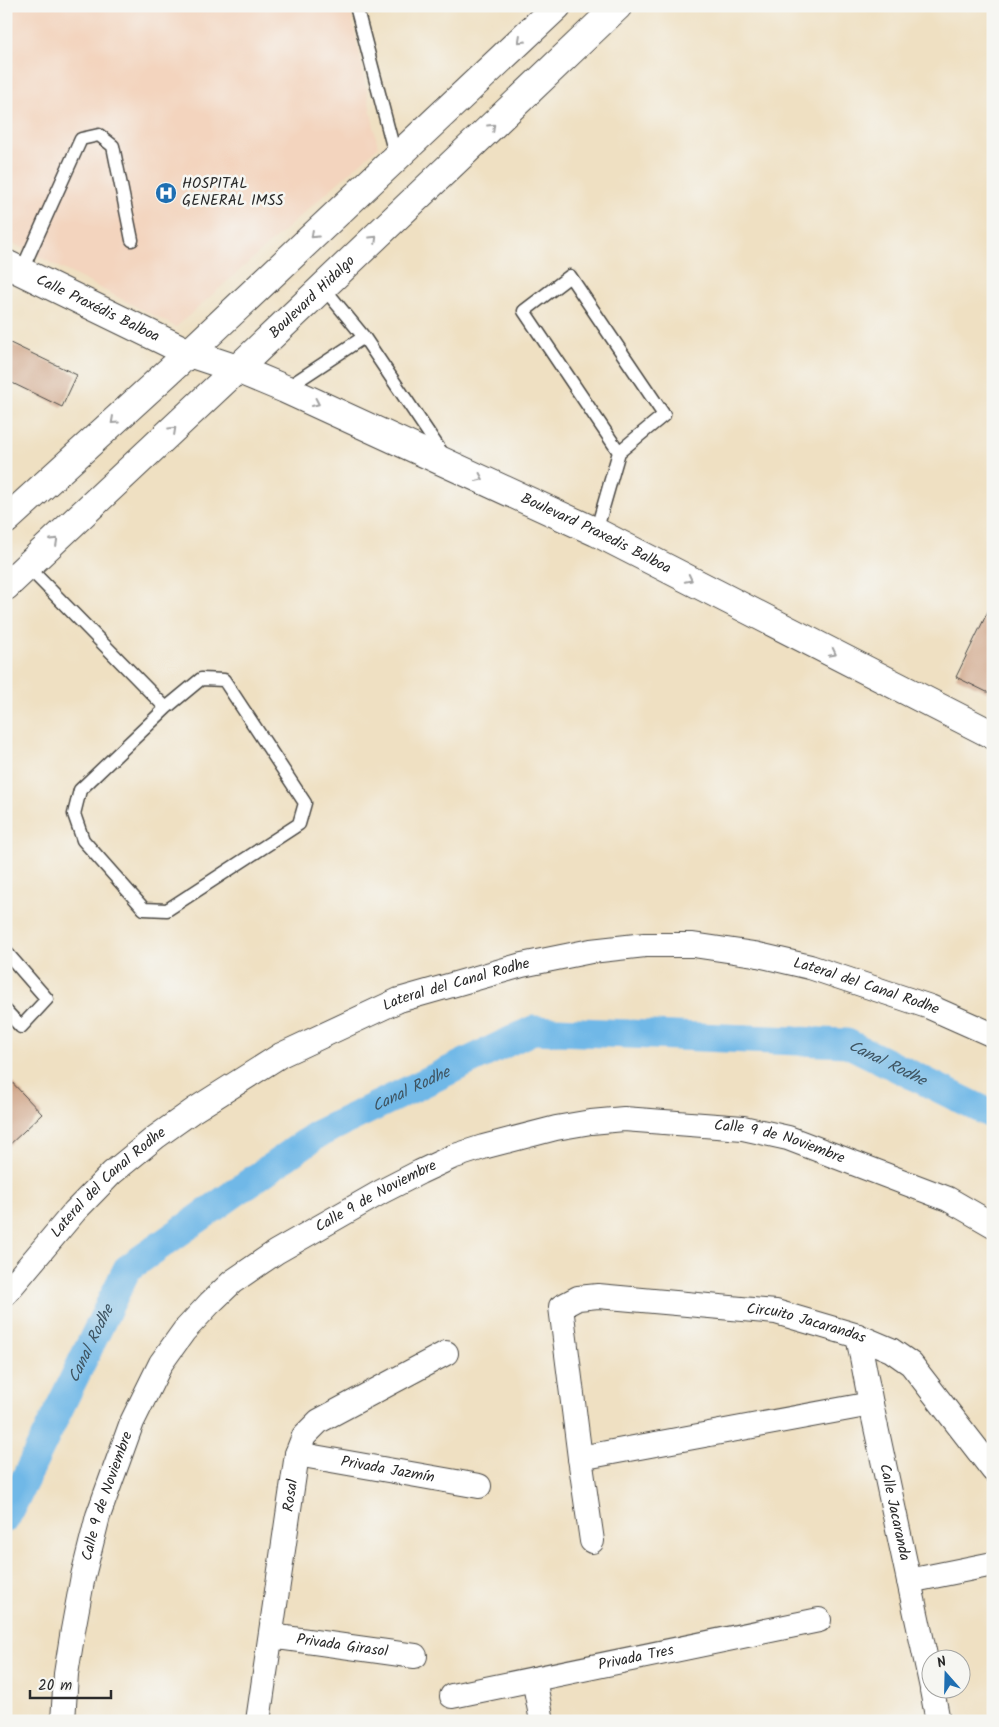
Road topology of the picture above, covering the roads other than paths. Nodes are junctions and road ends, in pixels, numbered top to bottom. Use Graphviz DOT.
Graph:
graph roads {
  1 [pos="356,6"];
  2 [pos="557,6"];
  3 [pos="618,6"];
  4 [pos="396,158"];
  5 [pos="132,240"];
  6 [pos="14,268"];
  7 [pos="323,287"];
  8 [pos="364,337"];
  9 [pos="189,353"];
  10 [pos="238,370"];
  11 [pos="285,389"];
  12 [pos="618,452"];
  13 [pos="449,464"];
  14 [pos="6,520"];
  15 [pos="596,532"];
  16 [pos="27,566"];
  17 [pos="6,586"];
  18 [pos="166,708"];
  19 [pos="993,735"];
  20 [pos="6,952"];
  21 [pos="6,1011"];
  22 [pos="993,1035"];
  23 [pos="993,1225"];
  24 [pos="6,1293"];
  25 [pos="858,1336"];
  26 [pos="446,1353"];
  27 [pos="871,1404"];
  28 [pos="297,1454"];
  29 [pos="580,1458"];
  30 [pos="993,1470"];
  31 [pos="478,1486"];
  32 [pos="592,1541"];
  33 [pos="993,1564"];
  34 [pos="910,1581"];
  35 [pos="819,1620"];
  36 [pos="271,1636"];
  37 [pos="924,1650"];
  38 [pos="414,1656"];
  39 [pos="534,1679"];
  40 [pos="452,1696"];
  41 [pos="934,1700"];
  42 [pos="63,1721"];
  43 [pos="258,1721"];
  44 [pos="542,1721"];
  45 [pos="938,1721"];
  1 -- 4 [label="lane"];
  2 -- 4 [label="main road, one-way"];
  7 -- 3 [label="main road, Boulevard Hidalgo, one-way"];
  4 -- 9 [label="main road, one-way"];
  5 -- 6 [label="lane"];
  6 -- 9 [label="main road, Calle Praxédis Balboa"];
  7 -- 8 [label="lane"];
  7 -- 10 [label="main road, Boulevard Hidalgo"];
  8 -- 11 [label="lane"];
  8 -- 13 [label="lane"];
  9 -- 10 [label="main road, Boulevard Praxedis Balboa"];
  9 -- 14 [label="main road, one-way"];
  10 -- 11 [label="main road, Boulevard Praxedis Balboa"];
  16 -- 10 [label="main road, Boulevard Hidalgo, one-way"];
  11 -- 13 [label="main road, Boulevard Praxedis Balboa, one-way"];
  12 -- 12 [label="lane"];
  12 -- 15 [label="lane"];
  13 -- 15 [label="main road, Boulevard Praxedis Balboa, one-way"];
  15 -- 19 [label="main road, Boulevard Praxedis Balboa, one-way"];
  16 -- 17 [label="main road, Boulevard Hidalgo"];
  16 -- 18 [label="lane"];
  18 -- 18 [label="lane"];
  20 -- 21 [label="lane"];
  22 -- 24 [label="street, Lateral del Canal Rodhe"];
  23 -- 42 [label="street, Calle 9 de Noviembre"];
  25 -- 27 [label="street, Calle Jacaranda"];
  25 -- 29 [label="street, Circuito Jacarandas"];
  25 -- 30 [label="street, Circuito Jacarandas"];
  26 -- 28 [label="street, Rosal"];
  27 -- 29 [label="street"];
  27 -- 34 [label="street, Calle Jacaranda"];
  28 -- 31 [label="street, Privada Jazmín"];
  28 -- 36 [label="street, Rosal"];
  29 -- 32 [label="street"];
  33 -- 34 [label="street"];
  34 -- 37 [label="street, Calle Jacaranda"];
  35 -- 39 [label="street, Privada Tres"];
  36 -- 38 [label="street, Privada Girasol"];
  36 -- 43 [label="street, Rosal"];
  39 -- 40 [label="street, Privada Tres"];
  39 -- 44 [label="street"];
  41 -- 45 [label="street, Calle Jacaranda"];
}
